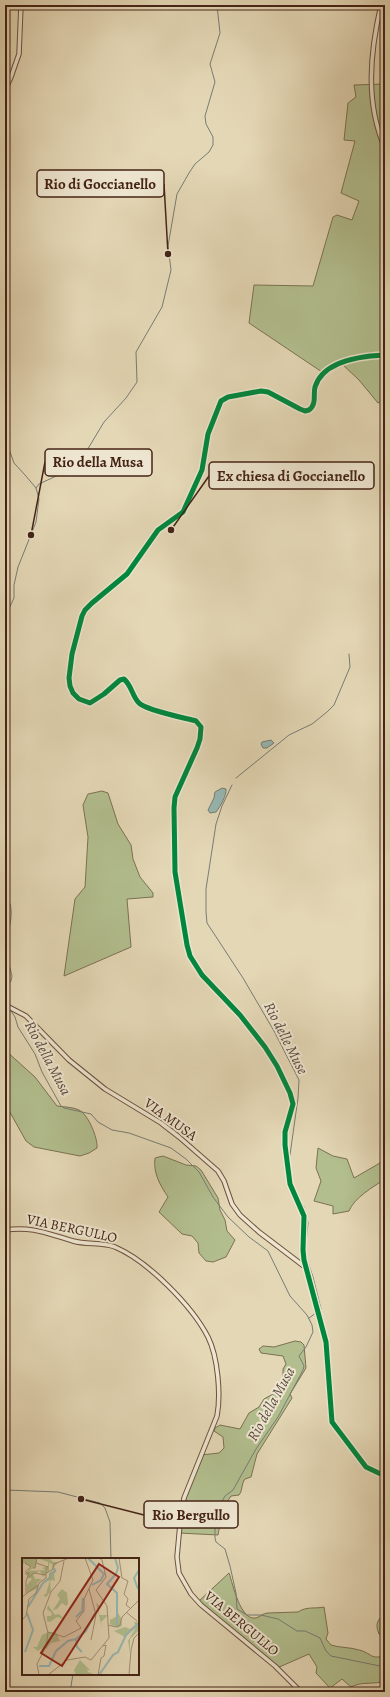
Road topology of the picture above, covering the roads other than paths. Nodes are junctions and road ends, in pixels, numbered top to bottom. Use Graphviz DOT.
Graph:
graph roads {
  1 [pos="21,5"];
  2 [pos="382,5"];
  3 [pos="5,90"];
  4 [pos="385,148"];
  5 [pos="385,356"];
  6 [pos="6,1005"];
  7 [pos="5,1230"];
  8 [pos="305,1268"];
  9 [pos="385,1476"];
  10 [pos="301,1692"];
  1 -- 3 [label="street"];
  2 -- 4 [label="street"];
  5 -- 8 [label="street"];
  6 -- 8 [label="street, VIA MUSA"];
  7 -- 10 [label="street, VIA BERGULLO"];
  8 -- 9 [label="street"];
}
